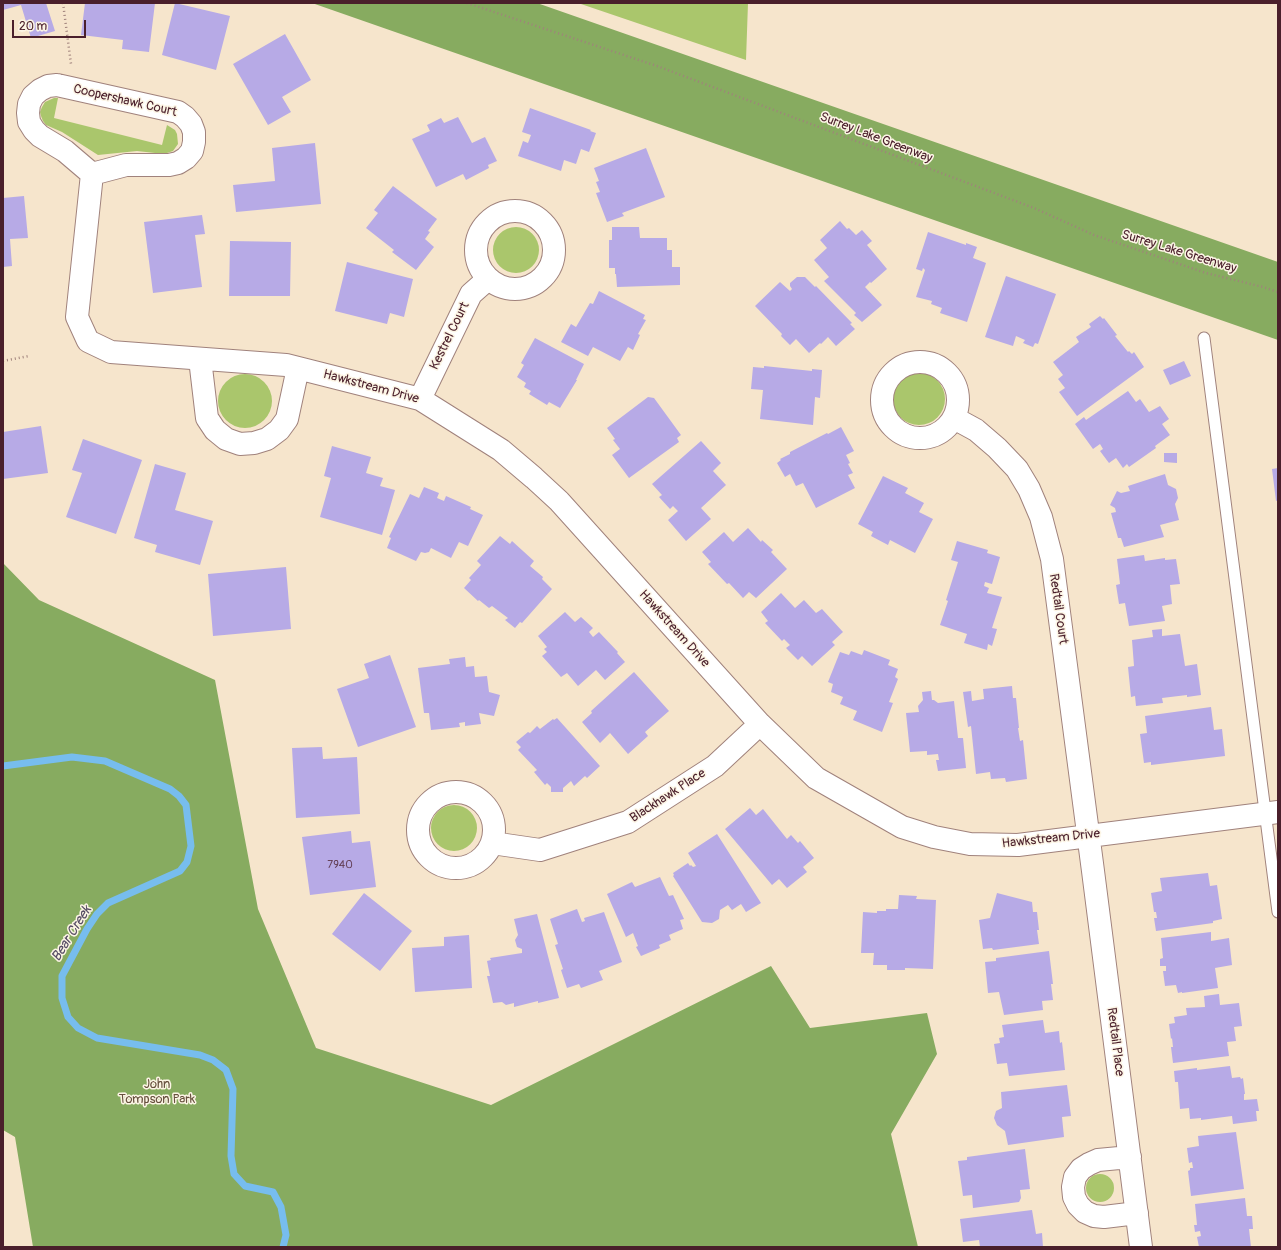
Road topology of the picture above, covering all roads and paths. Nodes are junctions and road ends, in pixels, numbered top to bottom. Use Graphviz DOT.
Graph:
graph roads {
  1 [pos="63,3"];
  2 [pos="467,3"];
  3 [pos="72,68"];
  4 [pos="92,174"];
  5 [pos="488,279"];
  6 [pos="1278,292"];
  7 [pos="1204,338"];
  8 [pos="29,356"];
  9 [pos="200,359"];
  10 [pos="3,361"];
  11 [pos="298,368"];
  12 [pos="420,399"];
  13 [pos="954,418"];
  14 [pos="760,724"];
  15 [pos="1272,813"];
  16 [pos="1089,836"];
  17 [pos="492,843"];
  18 [pos="1278,912"];
  19 [pos="1130,1157"];
  20 [pos="1137,1213"];
  21 [pos="1141,1247"];
  1 -- 3 [label="path"];
  2 -- 6 [label="path, Surrey Lake Greenway"];
  4 -- 4 [label="street, Coopershawk Court"];
  4 -- 9 [label="street, Hawkstream Drive"];
  5 -- 12 [label="street, Kestrel Court"];
  7 -- 15 [label="lane"];
  8 -- 10 [label="path"];
  9 -- 11 [label="street, Hawkstream Drive"];
  9 -- 11 [label="street"];
  11 -- 12 [label="street, Hawkstream Drive"];
  12 -- 14 [label="street, Hawkstream Drive"];
  13 -- 16 [label="street, Redtail Court"];
  14 -- 16 [label="street, Hawkstream Drive"];
  14 -- 17 [label="street, Blackhawk Place"];
  15 -- 16 [label="street, Hawkstream Drive"];
  15 -- 18 [label="lane"];
  16 -- 19 [label="street, Redtail Place"];
  19 -- 20 [label="street, Redtail Place"];
  19 -- 20 [label="street"];
  20 -- 21 [label="street, Redtail Place"];
}
